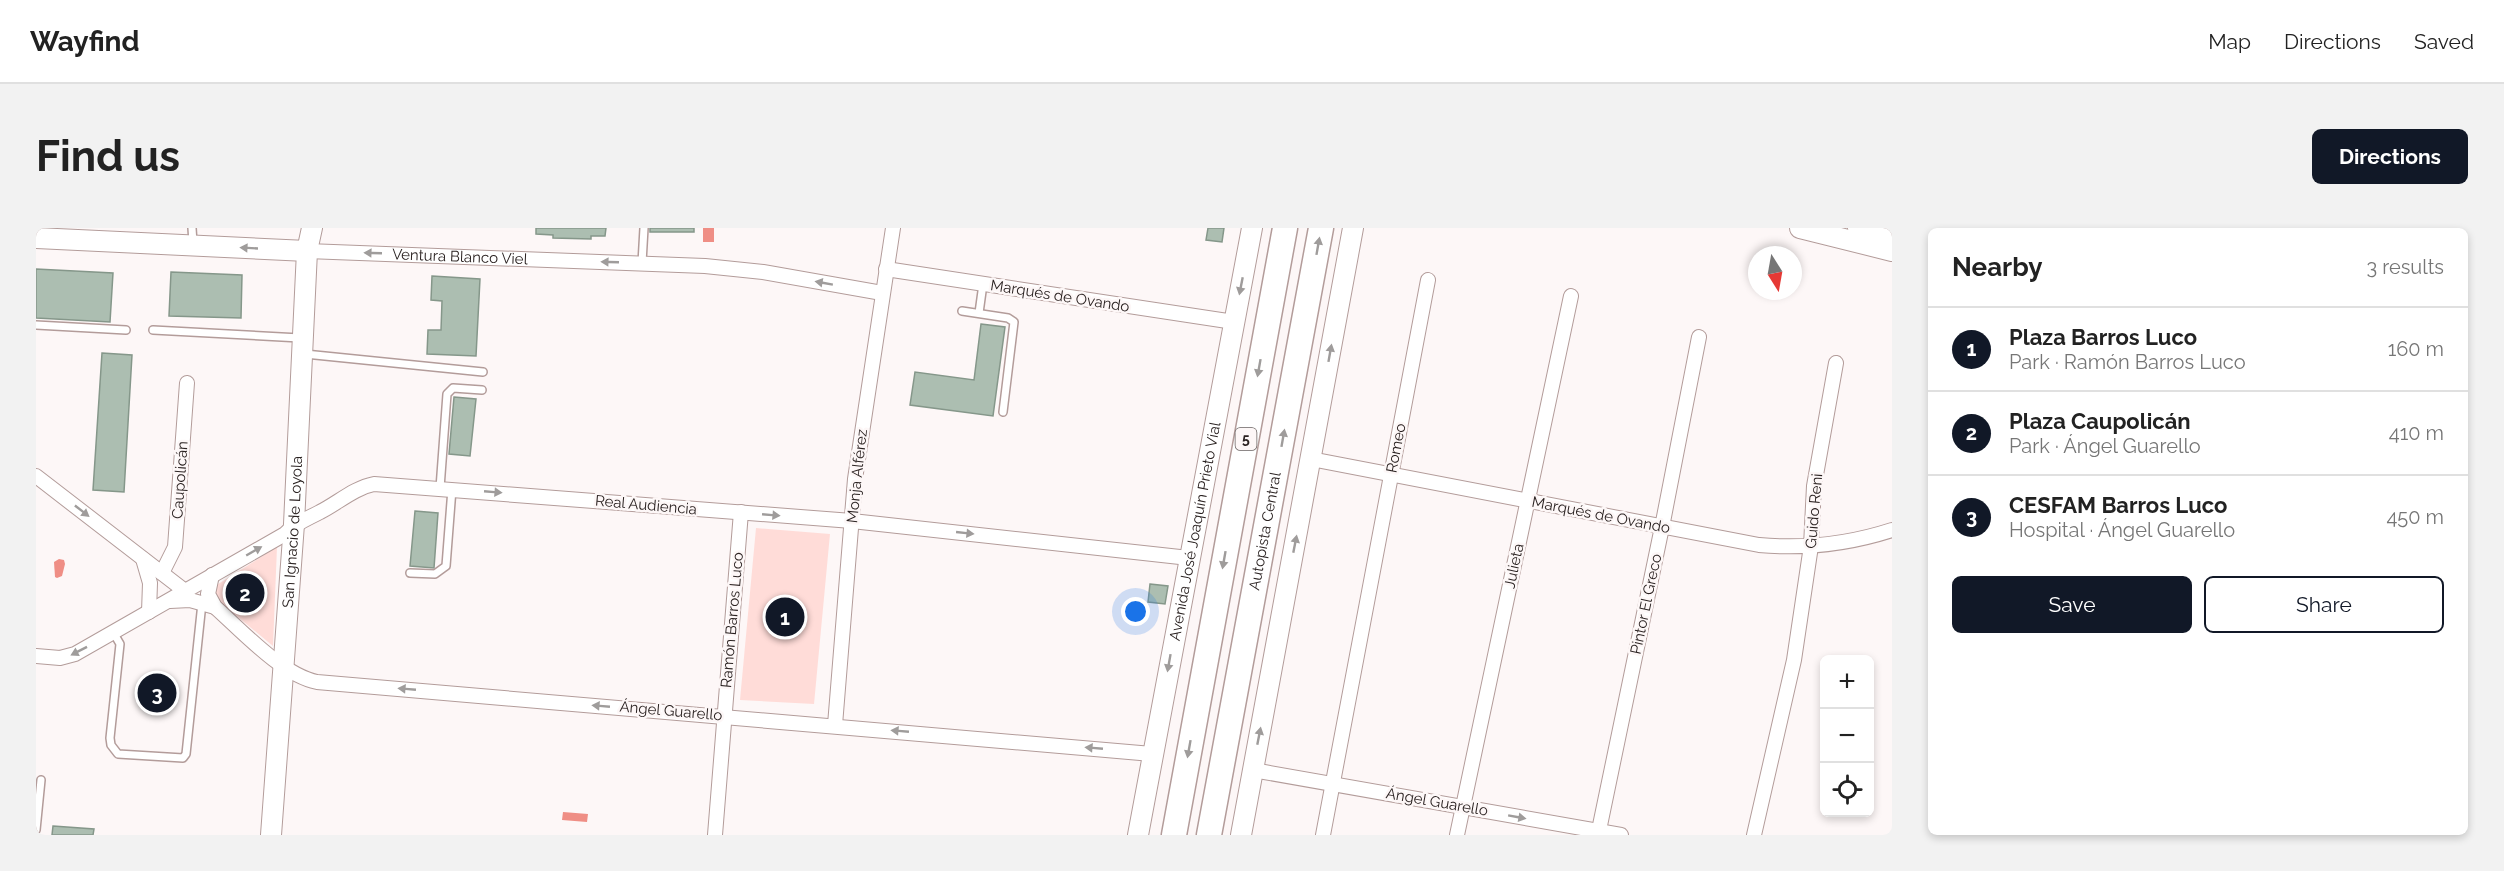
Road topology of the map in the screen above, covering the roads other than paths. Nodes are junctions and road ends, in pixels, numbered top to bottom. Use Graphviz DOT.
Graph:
graph roads {
  1 [pos="312,228"];
  2 [pos="644,228"];
  3 [pos="893,228"];
  4 [pos="1252,228"];
  5 [pos="1285,228"];
  6 [pos="1321,228"];
  7 [pos="1353,228"];
  8 [pos="1800,228"];
  9 [pos="1857,233"];
  10 [pos="1892,236"];
  11 [pos="193,237"];
  12 [pos="36,238"];
  13 [pos="308,251"];
  14 [pos="1892,251"];
  15 [pos="642,263"];
  16 [pos="886,269"];
  17 [pos="1428,280"];
  18 [pos="983,284"];
  19 [pos="882,293"];
  20 [pos="1571,296"];
  21 [pos="962,311"];
  22 [pos="979,313"];
  23 [pos="1234,322"];
  24 [pos="36,325"];
  25 [pos="126,330"];
  26 [pos="153,330"];
  27 [pos="1699,337"];
  28 [pos="303,346"];
  29 [pos="1836,363"];
  30 [pos="483,372"];
  31 [pos="187,383"];
  32 [pos="482,390"];
  33 [pos="1003,412"];
  34 [pos="1311,459"];
  35 [pos="1391,474"];
  36 [pos="36,476"];
  37 [pos="446,488"];
  38 [pos="1528,501"];
  39 [pos="741,512"];
  40 [pos="852,521"];
  41 [pos="294,524"];
  42 [pos="1662,527"];
  43 [pos="1892,530"];
  44 [pos="1811,546"];
  45 [pos="142,557"];
  46 [pos="1189,558"];
  47 [pos="162,573"];
  48 [pos="410,573"];
  49 [pos="212,575"];
  50 [pos="185,591"];
  51 [pos="166,602"];
  52 [pos="208,605"];
  53 [pos="149,612"];
  54 [pos="113,632"];
  55 [pos="36,656"];
  56 [pos="284,668"];
  57 [pos="725,716"];
  58 [pos="835,725"];
  59 [pos="1152,754"];
  60 [pos="1253,770"];
  61 [pos="1184,778"];
  62 [pos="41,780"];
  63 [pos="1332,784"];
  64 [pos="1463,807"];
  65 [pos="36,830"];
  66 [pos="1598,833"];
  67 [pos="271,835"];
  68 [pos="715,835"];
  69 [pos="1138,835"];
  70 [pos="1164,835"];
  71 [pos="1174,835"];
  72 [pos="1209,835"];
  73 [pos="1241,835"];
  74 [pos="1323,835"];
  75 [pos="1457,835"];
  76 [pos="1621,835"];
  77 [pos="1754,835"];
  1 -- 13 [label="main road, San Ignacio de Loyola"];
  2 -- 15 [label="lane"];
  3 -- 16 [label="street, Monja Alférez"];
  4 -- 23 [label="main road, Avenida José Joaquín Prieto Vial, one-way"];
  5 -- 61 [label="highway, 5, one-way"];
  72 -- 6 [label="highway, Autopista Central, one-way"];
  34 -- 7 [label="main road, one-way"];
  8 -- 9 [label="main road"];
  9 -- 10 [label="main road"];
  9 -- 14 [label="main road"];
  11 -- 12 [label="main road, Ventura Blanco Viel"];
  13 -- 11 [label="main road, Ventura Blanco Viel, one-way"];
  15 -- 13 [label="street, Ventura Blanco Viel, one-way"];
  13 -- 28 [label="main road, San Ignacio de Loyola"];
  19 -- 15 [label="street, Ventura Blanco Viel, one-way"];
  16 -- 18 [label="street, Marqués de Ovando"];
  16 -- 19 [label="street, Monja Alférez"];
  17 -- 35 [label="street, Romeo"];
  18 -- 22 [label="lane"];
  18 -- 23 [label="street, Marqués de Ovando"];
  19 -- 40 [label="street, Monja Alférez"];
  20 -- 38 [label="street, Julieta"];
  21 -- 22 [label="lane"];
  22 -- 33 [label="lane"];
  23 -- 46 [label="main road, Avenida José Joaquín Prieto Vial"];
  24 -- 25 [label="lane"];
  26 -- 28 [label="lane"];
  27 -- 42 [label="street, Pintor El Greco"];
  28 -- 30 [label="lane"];
  28 -- 41 [label="main road, San Ignacio de Loyola"];
  29 -- 44 [label="street, Guido Reni"];
  31 -- 47 [label="street, Caupolicán"];
  32 -- 37 [label="lane"];
  34 -- 35 [label="street, Marqués de Ovando"];
  60 -- 34 [label="main road, one-way"];
  35 -- 38 [label="street, Marqués de Ovando"];
  35 -- 63 [label="street, Romeo"];
  36 -- 45 [label="street, one-way"];
  37 -- 39 [label="street, Real Audiencia, one-way"];
  37 -- 41 [label="street, Real Audiencia"];
  37 -- 48 [label="lane"];
  38 -- 42 [label="street, Marqués de Ovando"];
  38 -- 64 [label="street, Julieta"];
  39 -- 40 [label="street, Real Audiencia, one-way"];
  39 -- 57 [label="street, Ramón Barros Luco"];
  40 -- 46 [label="street, Real Audiencia, one-way"];
  40 -- 58 [label="street, Monja Alférez"];
  49 -- 41 [label="street, Real Audiencia, one-way"];
  41 -- 56 [label="main road, San Ignacio de Loyola"];
  42 -- 44 [label="street, Marqués de Ovando"];
  42 -- 66 [label="street, Pintor El Greco"];
  43 -- 44 [label="street, Marqués de Ovando"];
  44 -- 77 [label="street, Guido Reni"];
  45 -- 47 [label="street"];
  45 -- 53 [label="street"];
  46 -- 59 [label="main road, Avenida José Joaquín Prieto Vial, one-way"];
  47 -- 50 [label="street"];
  49 -- 50 [label="street, Real Audiencia"];
  49 -- 52 [label="street"];
  50 -- 51 [label="street"];
  51 -- 52 [label="street"];
  51 -- 53 [label="street"];
  52 -- 54 [label="lane"];
  52 -- 56 [label="street, Ángel Guarello"];
  53 -- 54 [label="street"];
  54 -- 55 [label="street, one-way"];
  57 -- 56 [label="street, Ángel Guarello, one-way"];
  56 -- 67 [label="main road, San Ignacio de Loyola"];
  57 -- 58 [label="street, Ángel Guarello"];
  57 -- 68 [label="street, Ramón Barros Luco"];
  59 -- 58 [label="street, Ángel Guarello, one-way"];
  59 -- 69 [label="main road, Avenida José Joaquín Prieto Vial"];
  60 -- 63 [label="street, Ángel Guarello"];
  60 -- 73 [label="main road"];
  61 -- 70 [label="highway"];
  61 -- 71 [label="highway, 5"];
  62 -- 65 [label="lane"];
  63 -- 64 [label="street, Ángel Guarello"];
  63 -- 74 [label="street"];
  64 -- 66 [label="street, Ángel Guarello, one-way"];
  64 -- 75 [label="street, Julieta"];
  66 -- 76 [label="street, Ángel Guarello"];
}
